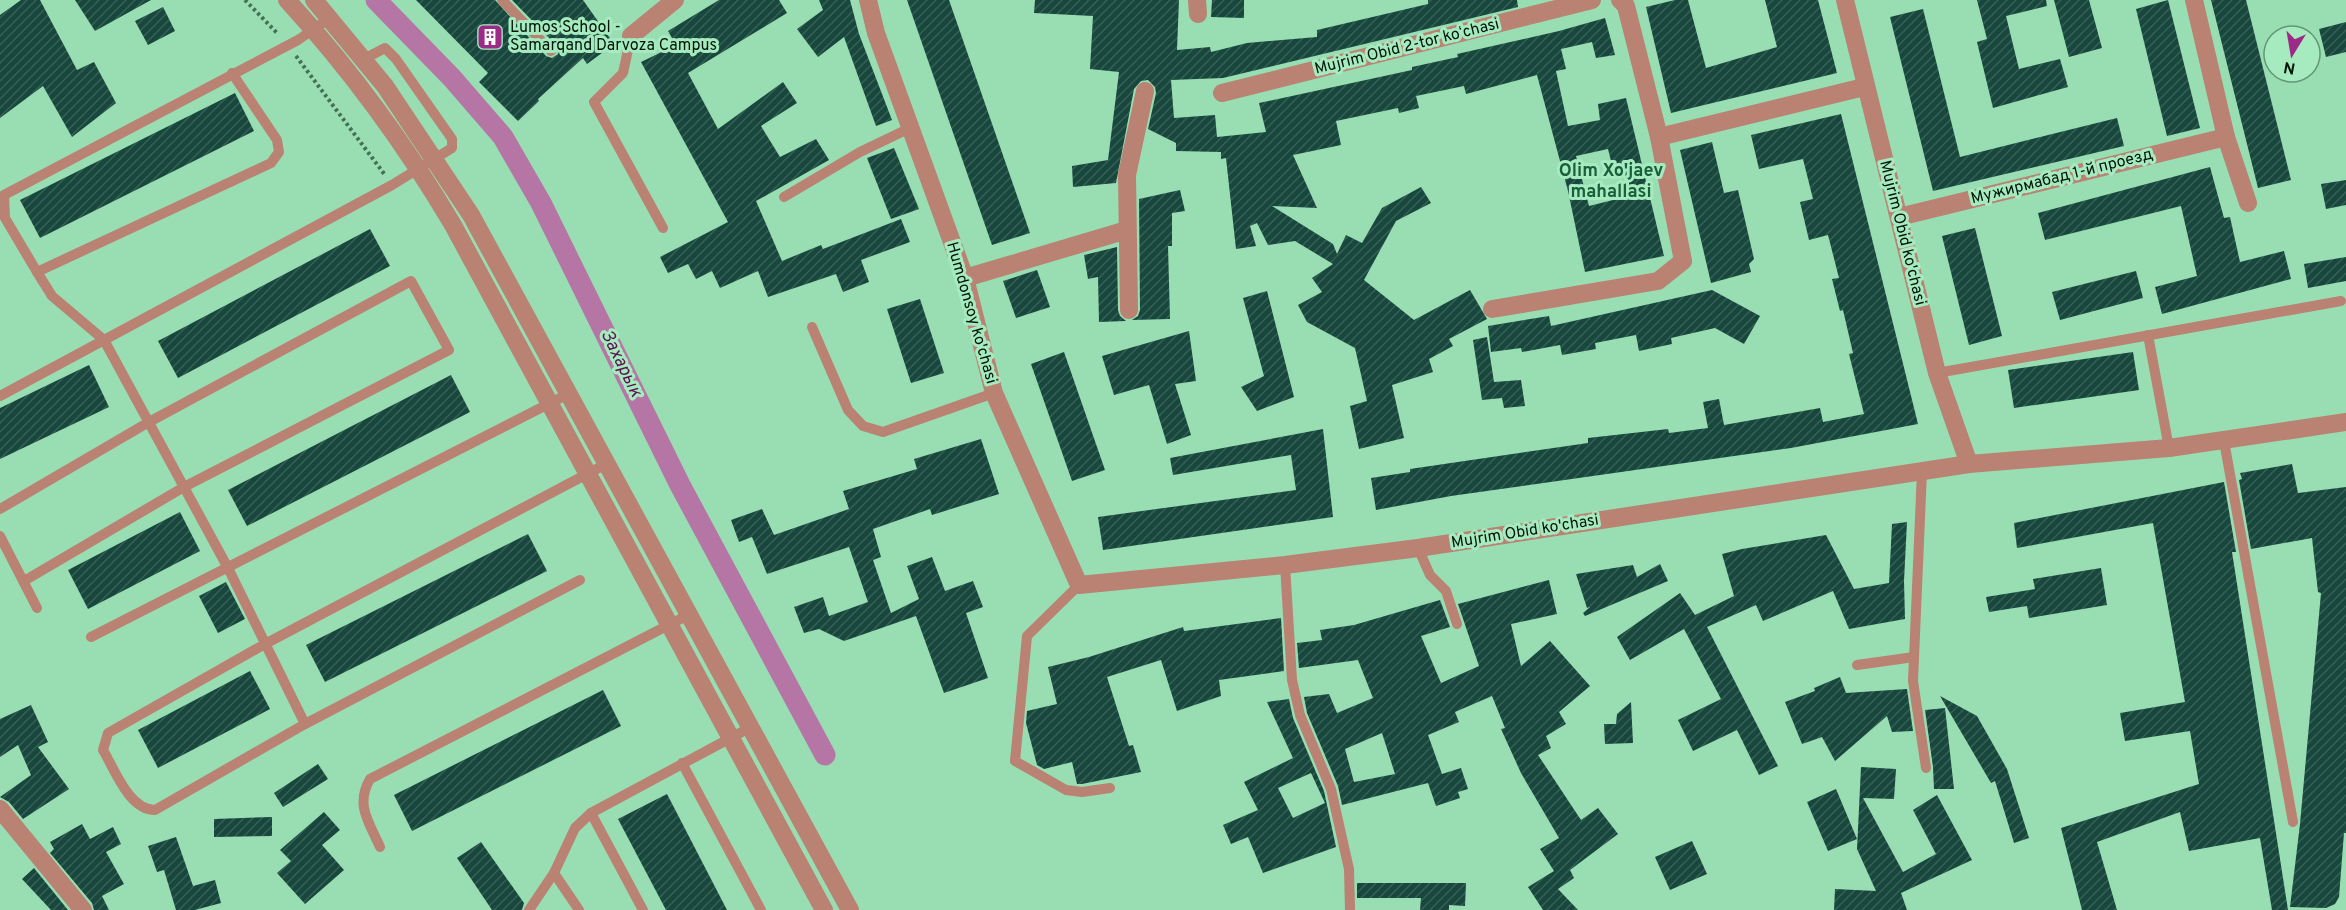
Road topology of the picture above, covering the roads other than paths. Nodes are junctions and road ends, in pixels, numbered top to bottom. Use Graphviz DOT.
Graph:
graph roads {
  1 [pos="287,0"];
  2 [pos="314,0"];
  3 [pos="502,0"];
  4 [pos="675,0"];
  5 [pos="868,0"];
  6 [pos="1592,0"];
  7 [pos="1620,0"];
  8 [pos="1845,0"];
  9 [pos="2194,0"];
  10 [pos="330,18"];
  11 [pos="314,30"];
  12 [pos="631,36"];
  13 [pos="551,51"];
  14 [pos="364,59"];
  15 [pos="232,74"];
  16 [pos="1864,87"];
  17 [pos="1145,91"];
  18 [pos="1222,93"];
  19 [pos="910,128"];
  20 [pos="1659,137"];
  21 [pos="2226,137"];
  22 [pos="435,158"];
  23 [pos="419,168"];
  24 [pos="784,197"];
  25 [pos="2248,203"];
  26 [pos="1899,217"];
  27 [pos="663,228"];
  28 [pos="1127,230"];
  29 [pos="37,272"];
  30 [pos="965,278"];
  31 [pos="2342,301"];
  32 [pos="1492,309"];
  33 [pos="1129,310"];
  34 [pos="812,327"];
  35 [pos="2148,335"];
  36 [pos="104,340"];
  37 [pos="1937,373"];
  38 [pos="994,393"];
  39 [pos="568,394"];
  40 [pos="0,396"];
  41 [pos="550,402"];
  42 [pos="149,422"];
  43 [pos="2346,422"];
  44 [pos="2224,441"];
  45 [pos="2169,448"];
  46 [pos="606,464"];
  47 [pos="1969,464"];
  48 [pos="1922,471"];
  49 [pos="588,473"];
  50 [pos="184,487"];
  51 [pos="0,509"];
  52 [pos="0,536"];
  53 [pos="1418,548"];
  54 [pos="1285,566"];
  55 [pos="228,568"];
  56 [pos="580,580"];
  57 [pos="24,581"];
  58 [pos="1079,585"];
  59 [pos="37,608"];
  60 [pos="690,614"];
  61 [pos="1457,624"];
  62 [pos="669,625"];
  63 [pos="91,637"];
  64 [pos="265,644"];
  65 [pos="1914,657"];
  66 [pos="1857,665"];
  67 [pos="305,724"];
  68 [pos="752,726"];
  69 [pos="730,738"];
  70 [pos="682,763"];
  71 [pos="1926,768"];
  72 [pos="1110,788"];
  73 [pos="0,809"];
  74 [pos="591,813"];
  75 [pos="2293,822"];
  76 [pos="380,847"];
  77 [pos="554,873"];
  78 [pos="83,910"];
  79 [pos="529,910"];
  80 [pos="579,910"];
  81 [pos="643,910"];
  82 [pos="761,910"];
  83 [pos="824,910"];
  84 [pos="850,910"];
  85 [pos="1350,910"];
  1 -- 11 [label="street"];
  2 -- 10 [label="street"];
  3 -- 13 [label="lane"];
  4 -- 12 [label="street"];
  5 -- 19 [label="street, Humdonsoy ko'chasi"];
  6 -- 18 [label="street, Mujrim Obid 2-tor koʻchasi"];
  7 -- 20 [label="street"];
  8 -- 16 [label="street, Mujrim Obid ko'chasi"];
  9 -- 21 [label="street"];
  10 -- 11 [label="lane"];
  10 -- 14 [label="street"];
  11 -- 15 [label="lane"];
  11 -- 23 [label="street"];
  12 -- 27 [label="lane"];
  14 -- 22 [label="street"];
  14 -- 22 [label="lane"];
  15 -- 29 [label="lane"];
  15 -- 29 [label="lane"];
  16 -- 20 [label="street"];
  16 -- 26 [label="street, Mujrim Obid ko'chasi"];
  17 -- 28 [label="street"];
  19 -- 24 [label="lane"];
  19 -- 30 [label="street, Humdonsoy ko'chasi"];
  20 -- 32 [label="street"];
  21 -- 25 [label="street"];
  21 -- 26 [label="street, Мужирмабад 1-й проезд"];
  22 -- 23 [label="lane"];
  22 -- 39 [label="street"];
  23 -- 36 [label="lane"];
  23 -- 41 [label="street"];
  26 -- 37 [label="street, Mujrim Obid ko'chasi"];
  28 -- 30 [label="street"];
  28 -- 33 [label="street"];
  29 -- 36 [label="lane"];
  30 -- 38 [label="street, Humdonsoy ko'chasi"];
  31 -- 35 [label="lane"];
  34 -- 38 [label="lane"];
  35 -- 37 [label="lane"];
  35 -- 45 [label="lane"];
  36 -- 40 [label="lane"];
  36 -- 42 [label="lane"];
  37 -- 47 [label="street, Mujrim Obid ko'chasi"];
  38 -- 58 [label="street, Humdonsoy ko'chasi"];
  39 -- 41 [label="lane"];
  39 -- 46 [label="street"];
  41 -- 49 [label="street"];
  41 -- 55 [label="lane"];
  42 -- 50 [label="lane"];
  42 -- 50 [label="lane"];
  42 -- 51 [label="lane"];
  43 -- 44 [label="street, Mujrim Obid ko'chasi"];
  44 -- 45 [label="street, Mujrim Obid ko'chasi"];
  44 -- 75 [label="lane"];
  45 -- 47 [label="street, Mujrim Obid ko'chasi"];
  46 -- 49 [label="lane"];
  46 -- 60 [label="street"];
  47 -- 48 [label="street, Mujrim Obid ko'chasi"];
  48 -- 53 [label="street, Mujrim Obid ko'chasi"];
  48 -- 65 [label="lane"];
  49 -- 62 [label="street"];
  49 -- 64 [label="lane"];
  50 -- 55 [label="lane"];
  50 -- 57 [label="lane"];
  52 -- 57 [label="lane"];
  53 -- 54 [label="street, Mujrim Obid ko'chasi"];
  53 -- 61 [label="lane"];
  54 -- 58 [label="street, Mujrim Obid ko'chasi"];
  54 -- 85 [label="lane"];
  55 -- 63 [label="lane"];
  55 -- 64 [label="lane"];
  56 -- 67 [label="lane"];
  57 -- 59 [label="lane"];
  58 -- 72 [label="lane"];
  60 -- 62 [label="lane"];
  60 -- 68 [label="street"];
  62 -- 69 [label="street"];
  62 -- 76 [label="lane"];
  64 -- 67 [label="lane"];
  64 -- 67 [label="lane"];
  65 -- 66 [label="lane"];
  65 -- 71 [label="lane"];
  68 -- 69 [label="lane"];
  68 -- 84 [label="street"];
  69 -- 70 [label="lane"];
  69 -- 83 [label="street"];
  70 -- 74 [label="lane"];
  70 -- 82 [label="lane"];
  73 -- 78 [label="street"];
  74 -- 77 [label="lane"];
  74 -- 81 [label="lane"];
  77 -- 79 [label="lane"];
  77 -- 80 [label="lane"];
}
